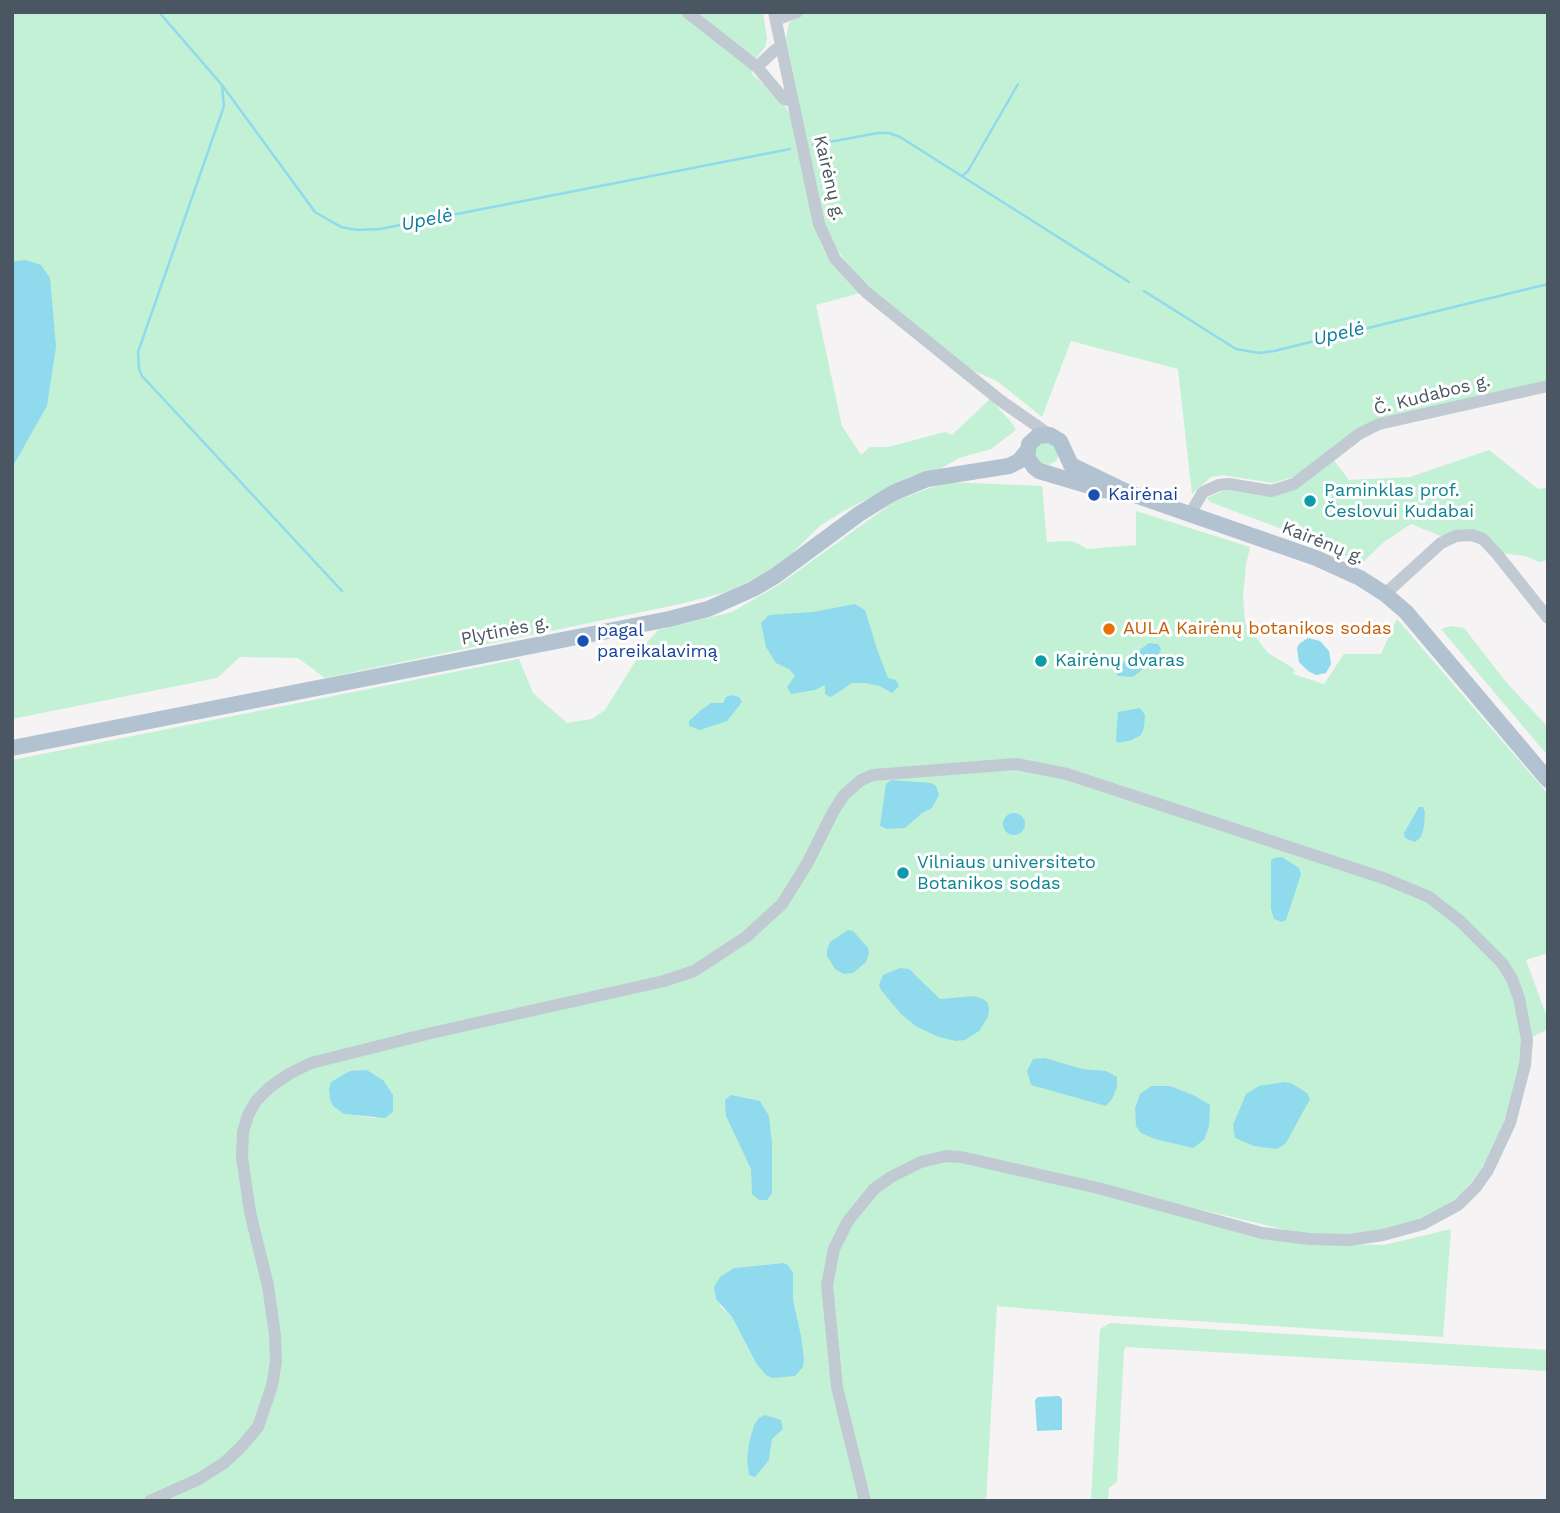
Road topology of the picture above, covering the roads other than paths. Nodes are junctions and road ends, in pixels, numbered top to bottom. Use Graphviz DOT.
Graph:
graph roads {
  1 [pos="687,12"];
  2 [pos="797,12"];
  3 [pos="775,16"];
  4 [pos="781,47"];
  5 [pos="757,67"];
  6 [pos="792,101"];
  7 [pos="1548,386"];
  8 [pos="1001,401"];
  9 [pos="1050,435"];
  10 [pos="1028,447"];
  11 [pos="1065,453"];
  12 [pos="972,472"];
  13 [pos="1045,472"];
  14 [pos="1129,493"];
  15 [pos="1190,514"];
  16 [pos="1385,594"];
  17 [pos="1548,618"];
  18 [pos="12,747"];
  19 [pos="1548,780"];
  20 [pos="150,1501"];
  21 [pos="865,1501"];
  1 -- 5 [label="street"];
  2 -- 3 [label="street"];
  3 -- 4 [label="street, Kairėnų g."];
  4 -- 5 [label="street"];
  4 -- 6 [label="street, Kairėnų g."];
  5 -- 6 [label="street"];
  6 -- 8 [label="street, Kairėnų g."];
  7 -- 15 [label="street, Č. Kudabos g."];
  8 -- 9 [label="street, Kairėnų g."];
  8 -- 10 [label="street, Kairėnų g."];
  9 -- 10 [label="main road"];
  9 -- 11 [label="main road"];
  10 -- 12 [label="main road, Plytinės g."];
  10 -- 13 [label="main road"];
  11 -- 13 [label="main road"];
  11 -- 14 [label="main road, Kairėnų g."];
  12 -- 13 [label="main road, Plytinės g."];
  12 -- 18 [label="main road, Plytinės g."];
  13 -- 14 [label="main road, Kairėnų g."];
  14 -- 15 [label="main road, Kairėnų g."];
  15 -- 16 [label="main road, Kairėnų g."];
  16 -- 17 [label="street"];
  16 -- 19 [label="main road, Kairėnų g."];
  20 -- 21 [label="street"];
}
